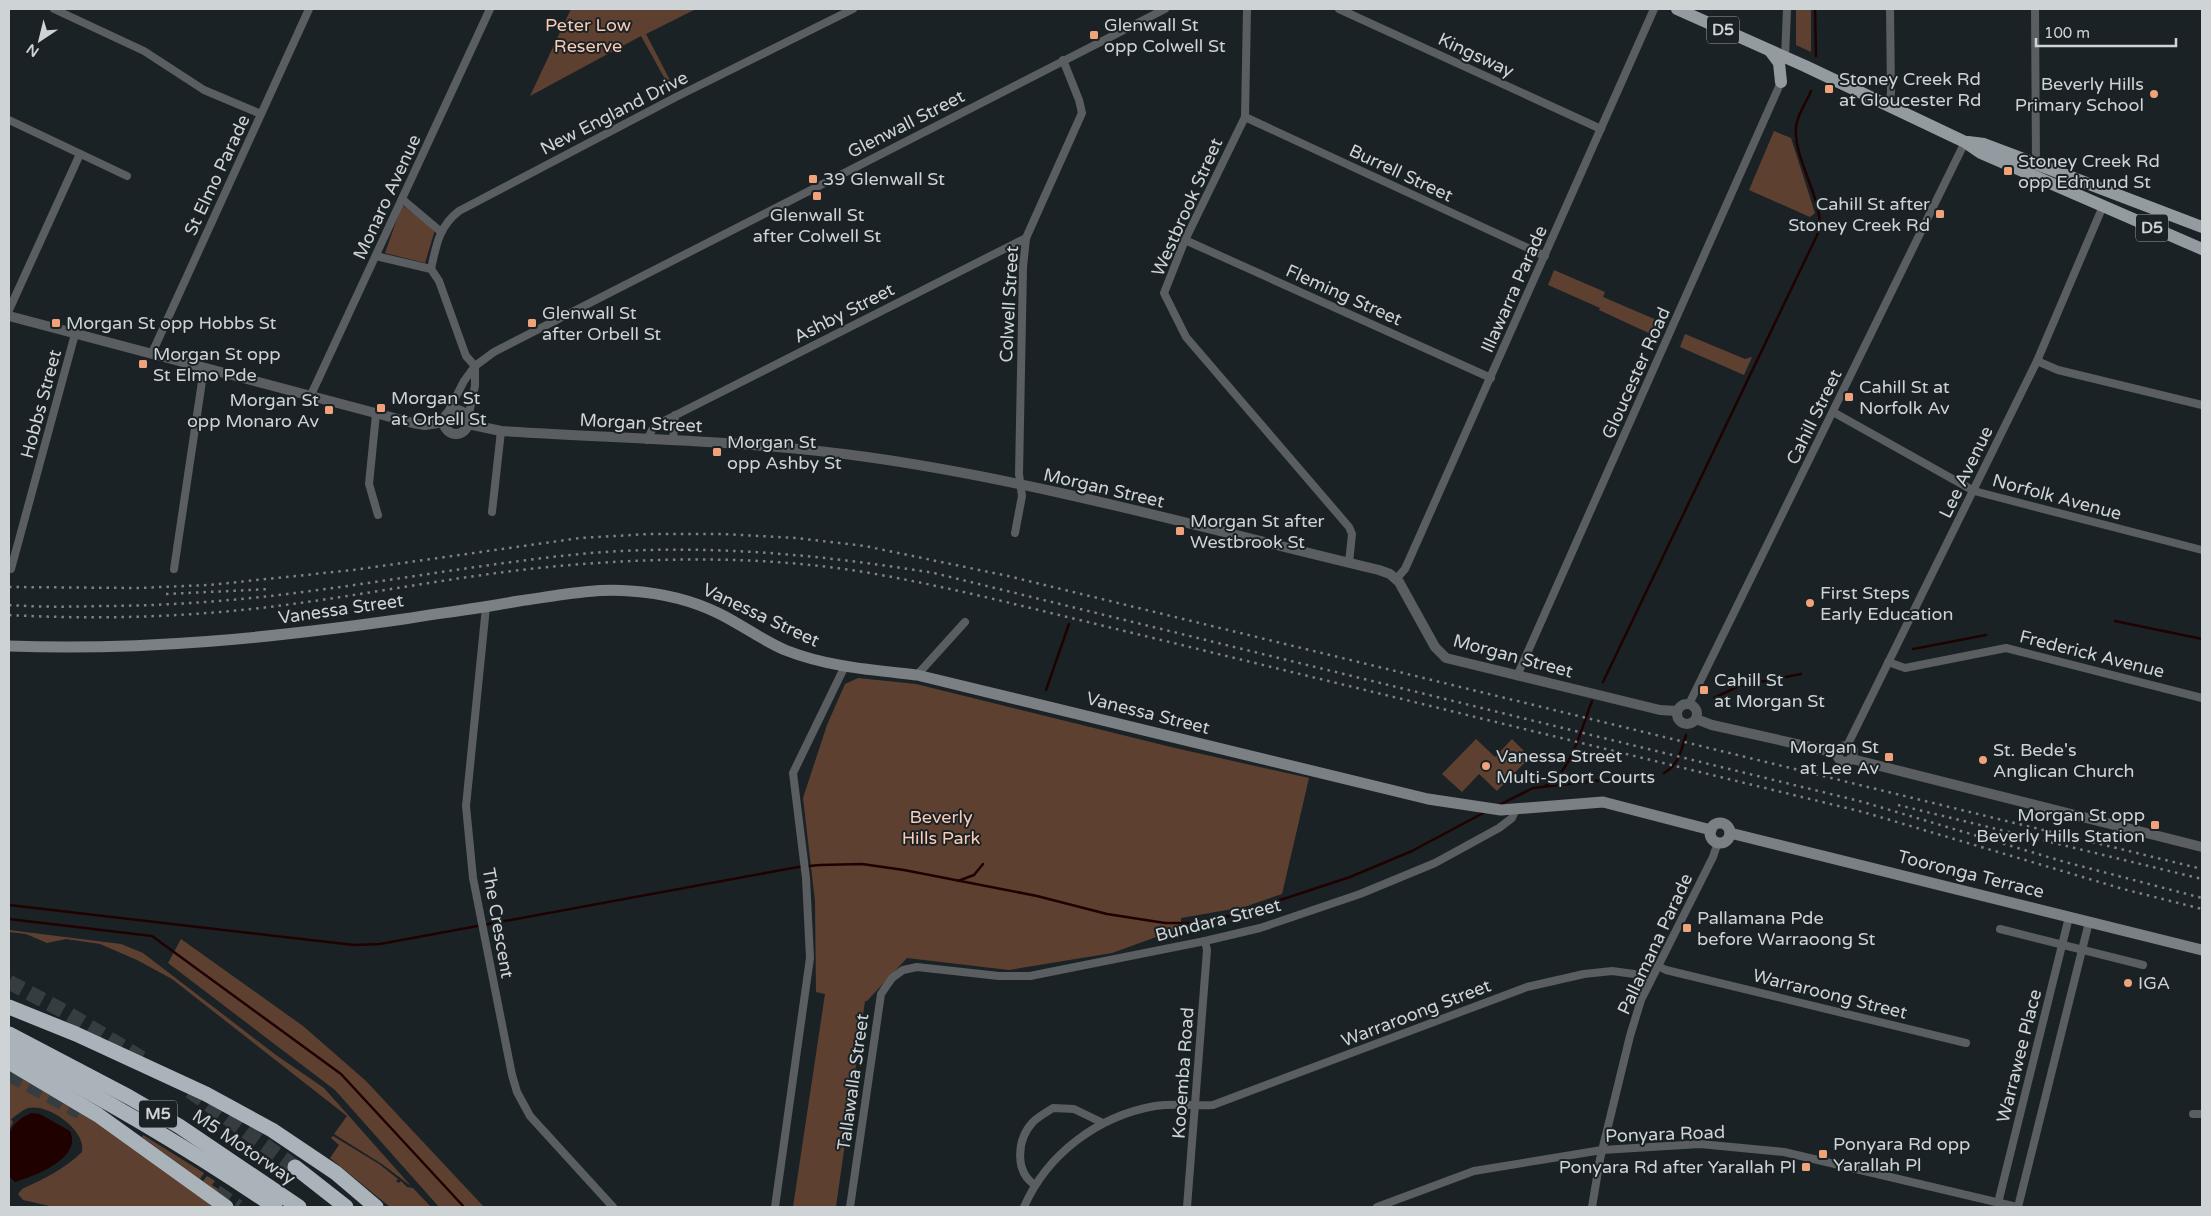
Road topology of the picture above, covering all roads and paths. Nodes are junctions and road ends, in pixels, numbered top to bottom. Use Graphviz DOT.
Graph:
graph roads {
  1 [pos="54,9"];
  2 [pos="309,9"];
  3 [pos="490,9"];
  4 [pos="853,9"];
  5 [pos="1165,9"];
  6 [pos="1247,9"];
  7 [pos="1339,9"];
  8 [pos="1654,9"];
  9 [pos="1677,9"];
  10 [pos="1787,9"];
  11 [pos="1890,9"];
  12 [pos="2035,9"];
  13 [pos="1770,51"];
  14 [pos="1785,58"];
  15 [pos="1063,60"];
  16 [pos="1803,65"];
  17 [pos="1781,82"];
  18 [pos="1889,106"];
  19 [pos="261,114"];
  20 [pos="1245,117"];
  21 [pos="9,120"];
  22 [pos="1601,128"];
  23 [pos="1965,142"];
  24 [pos="80,154"];
  25 [pos="2036,164"];
  26 [pos="127,176"];
  27 [pos="402,199"];
  28 [pos="2103,206"];
  29 [pos="2202,227"];
  30 [pos="440,231"];
  31 [pos="1026,238"];
  32 [pos="1185,240"];
  33 [pos="2202,249"];
  34 [pos="376,256"];
  35 [pos="1546,256"];
  36 [pos="430,269"];
  37 [pos="9,310"];
  38 [pos="9,316"];
  39 [pos="76,334"];
  40 [pos="152,353"];
  41 [pos="2037,361"];
  42 [pos="475,366"];
  43 [pos="204,368"];
  44 [pos="1491,378"];
  45 [pos="310,397"];
  46 [pos="2202,405"];
  47 [pos="1833,412"];
  48 [pos="376,414"];
  49 [pos="675,415"];
  50 [pos="446,417"];
  51 [pos="468,421"];
  52 [pos="501,431"];
  53 [pos="647,440"];
  54 [pos="673,441"];
  55 [pos="1020,484"];
  56 [pos="1974,491"];
  57 [pos="492,512"];
  58 [pos="378,515"];
  59 [pos="1015,534"];
  60 [pos="2202,550"];
  61 [pos="1348,563"];
  62 [pos="11,569"];
  63 [pos="174,569"];
  64 [pos="1396,578"];
  65 [pos="486,607"];
  66 [pos="965,622"];
  67 [pos="9,646"];
  68 [pos="1888,662"];
  69 [pos="844,668"];
  70 [pos="917,675"];
  71 [pos="1518,676"];
  72 [pos="2202,698"];
  73 [pos="1689,704"];
  74 [pos="1676,711"];
  75 [pos="1696,718"];
  76 [pos="1847,746"];
  77 [pos="1837,753"];
  78 [pos="1852,759"];
  79 [pos="1516,809"];
  80 [pos="1711,830"];
  81 [pos="1730,833"];
  82 [pos="1718,842"];
  83 [pos="2202,846"];
  84 [pos="2069,917"];
  85 [pos="2089,922"];
  86 [pos="2000,929"];
  87 [pos="1205,941"];
  88 [pos="2062,945"];
  89 [pos="2082,950"];
  90 [pos="2202,950"];
  91 [pos="2144,965"];
  92 [pos="1658,966"];
  93 [pos="903,970"];
  94 [pos="1650,982"];
  95 [pos="9,1008"];
  96 [pos="9,1034"];
  97 [pos="1966,1043"];
  98 [pos="9,1049"];
  99 [pos="9,1062"];
  100 [pos="1196,1105"];
  101 [pos="2193,1114"];
  102 [pos="2202,1114"];
  103 [pos="1103,1123"];
  104 [pos="1602,1150"];
  105 [pos="295,1167"];
  106 [pos="1035,1185"];
  107 [pos="1982,1199"];
  108 [pos="1998,1203"];
  109 [pos="226,1207"];
  110 [pos="274,1207"];
  111 [pos="299,1207"];
  112 [pos="346,1207"];
  113 [pos="376,1207"];
  114 [pos="613,1207"];
  115 [pos="775,1207"];
  116 [pos="850,1207"];
  117 [pos="1024,1207"];
  118 [pos="1187,1207"];
  119 [pos="1377,1207"];
  120 [pos="1592,1207"];
  121 [pos="1980,1207"];
  122 [pos="2017,1207"];
  1 -- 19 [label="street"];
  2 -- 19 [label="street, St Elmo Parade"];
  3 -- 27 [label="street, Monaro Avenue"];
  4 -- 30 [label="street, New England Drive"];
  5 -- 15 [label="street, Glenwall Street"];
  6 -- 20 [label="street, Westbrook Street"];
  7 -- 22 [label="street, Kingsway"];
  8 -- 22 [label="street, Illawarra Parade"];
  9 -- 13 [label="main road, D5"];
  10 -- 14 [label="street"];
  11 -- 18 [label="street"];
  12 -- 25 [label="street"];
  13 -- 14 [label="main road, D5"];
  13 -- 17 [label="main road"];
  14 -- 16 [label="main road, D5"];
  15 -- 31 [label="street, Colwell Street"];
  15 -- 42 [label="street, Glenwall Street"];
  16 -- 17 [label="main road"];
  16 -- 18 [label="main road, D5"];
  17 -- 71 [label="street, Gloucester Road"];
  18 -- 23 [label="main road, D5"];
  19 -- 40 [label="street, St Elmo Parade"];
  20 -- 32 [label="street, Westbrook Street"];
  20 -- 35 [label="street, Burrell Street"];
  21 -- 24 [label="street"];
  22 -- 35 [label="street, Illawarra Parade"];
  23 -- 25 [label="main road, D5"];
  23 -- 28 [label="main road, D5"];
  23 -- 47 [label="street, Cahill Street"];
  24 -- 26 [label="street"];
  24 -- 37 [label="street"];
  25 -- 29 [label="main road, D5"];
  27 -- 30 [label="street"];
  27 -- 34 [label="street, Monaro Avenue"];
  28 -- 33 [label="main road, D5"];
  28 -- 41 [label="street, Lee Avenue"];
  30 -- 36 [label="street"];
  31 -- 49 [label="street, Ashby Street"];
  31 -- 55 [label="street, Colwell Street"];
  32 -- 44 [label="street, Fleming Street"];
  32 -- 61 [label="street, Westbrook Street"];
  34 -- 36 [label="street"];
  34 -- 45 [label="street, Monaro Avenue"];
  35 -- 44 [label="street, Illawarra Parade"];
  36 -- 42 [label="street"];
  38 -- 39 [label="street"];
  39 -- 40 [label="street"];
  39 -- 62 [label="street, Hobbs Street"];
  40 -- 43 [label="street"];
  41 -- 46 [label="street"];
  41 -- 56 [label="street, Lee Avenue"];
  42 -- 50 [label="street"];
  42 -- 51 [label="street"];
  43 -- 45 [label="street"];
  43 -- 63 [label="street"];
  44 -- 64 [label="street, Illawarra Parade"];
  45 -- 48 [label="street"];
  47 -- 56 [label="street, Norfolk Avenue"];
  47 -- 73 [label="street, Cahill Street"];
  48 -- 50 [label="street"];
  48 -- 58 [label="street"];
  49 -- 53 [label="street, Ashby Street"];
  49 -- 54 [label="street"];
  50 -- 51 [label="street"];
  50 -- 51 [label="street"];
  51 -- 52 [label="street, Morgan Street"];
  52 -- 53 [label="street, Morgan Street"];
  52 -- 57 [label="street"];
  53 -- 54 [label="street, Morgan Street"];
  54 -- 55 [label="street, Morgan Street"];
  55 -- 59 [label="street, Colwell Street"];
  55 -- 61 [label="street, Morgan Street"];
  56 -- 60 [label="street, Norfolk Avenue"];
  56 -- 68 [label="street, Lee Avenue"];
  61 -- 64 [label="street, Morgan Street"];
  64 -- 71 [label="street, Morgan Street"];
  65 -- 67 [label="main road, Vanessa Street"];
  65 -- 69 [label="main road, Vanessa Street"];
  65 -- 114 [label="street, The Crescent"];
  66 -- 70 [label="street"];
  68 -- 72 [label="street, Frederick Avenue"];
  68 -- 76 [label="street, Lee Avenue"];
  69 -- 70 [label="main road, Vanessa Street"];
  69 -- 115 [label="street"];
  70 -- 79 [label="main road, Vanessa Street"];
  71 -- 74 [label="street, Morgan Street"];
  73 -- 74 [label="street"];
  73 -- 75 [label="street"];
  74 -- 75 [label="street"];
  75 -- 77 [label="street"];
  76 -- 77 [label="street"];
  76 -- 78 [label="street"];
  77 -- 78 [label="street"];
  78 -- 83 [label="street"];
  79 -- 80 [label="main road"];
  79 -- 87 [label="street, Bundara Street"];
  80 -- 81 [label="main road"];
  80 -- 82 [label="main road"];
  81 -- 82 [label="main road"];
  81 -- 84 [label="main road, Tooronga Terrace"];
  82 -- 92 [label="street, Pallamana Parade"];
  84 -- 85 [label="main road, Tooronga Terrace"];
  84 -- 88 [label="street, Warrawee Place"];
  85 -- 89 [label="street, Warrawee Place"];
  85 -- 90 [label="main road, Tooronga Terrace"];
  86 -- 88 [label="street"];
  87 -- 93 [label="street, Bundara Street"];
  87 -- 100 [label="street, Kooemba Road"];
  88 -- 89 [label="street"];
  88 -- 108 [label="street, Warrawee Place"];
  89 -- 91 [label="street"];
  89 -- 122 [label="street, Warrawee Place"];
  92 -- 94 [label="street, Pallamana Parade"];
  92 -- 97 [label="street, Warraroong Street"];
  93 -- 116 [label="street, Tallawalla Street"];
  94 -- 100 [label="street, Warraroong Street"];
  94 -- 104 [label="street, Pallamana Parade"];
  95 -- 113 [label="highway"];
  96 -- 111 [label="highway, M5 Motorway / M5"];
  98 -- 110 [label="highway, M5 Motorway / M5"];
  99 -- 109 [label="highway"];
  100 -- 103 [label="street, Warraroong Street"];
  100 -- 118 [label="street, Kooemba Road"];
  101 -- 102 [label="street"];
  103 -- 106 [label="street, Warraroong Street"];
  103 -- 106 [label="street"];
  104 -- 107 [label="street, Ponyara Road"];
  104 -- 119 [label="street, Ponyara Road"];
  104 -- 120 [label="street, Pallamana Parade"];
  105 -- 112 [label="highway"];
  106 -- 117 [label="street, Warraroong Street"];
  107 -- 108 [label="street, Ponyara Road"];
  107 -- 121 [label="street"];
  108 -- 122 [label="street, Ponyara Road"];
}
